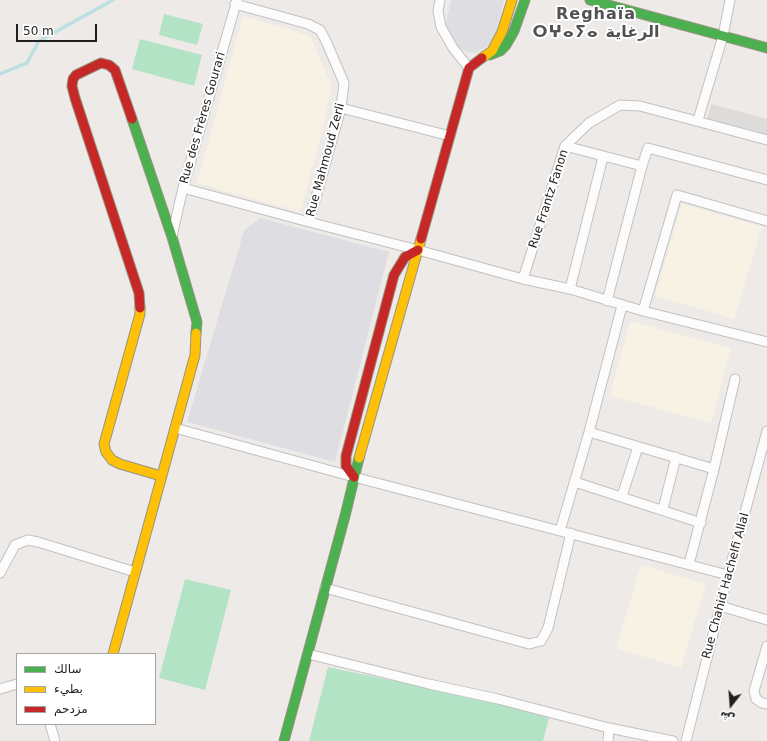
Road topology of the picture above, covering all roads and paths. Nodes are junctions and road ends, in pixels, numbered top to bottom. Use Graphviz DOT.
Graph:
graph roads {
  1 [pos="440,0"];
  2 [pos="512,0"];
  3 [pos="525,0"];
  4 [pos="590,0"];
  5 [pos="730,0"];
  6 [pos="236,2"];
  7 [pos="723,36"];
  8 [pos="767,48"];
  9 [pos="484,58"];
  10 [pos="469,68"];
  11 [pos="341,108"];
  12 [pos="698,120"];
  13 [pos="450,136"];
  14 [pos="767,140"];
  15 [pos="565,146"];
  16 [pos="603,157"];
  17 [pos="642,166"];
  18 [pos="767,180"];
  19 [pos="183,188"];
  20 [pos="309,222"];
  21 [pos="767,222"];
  22 [pos="172,237"];
  23 [pos="418,250"];
  24 [pos="523,279"];
  25 [pos="570,290"];
  26 [pos="607,301"];
  27 [pos="622,306"];
  28 [pos="643,311"];
  29 [pos="767,342"];
  30 [pos="735,379"];
  31 [pos="175,428"];
  32 [pos="767,431"];
  33 [pos="589,432"];
  34 [pos="638,447"];
  35 [pos="676,457"];
  36 [pos="714,469"];
  37 [pos="160,476"];
  38 [pos="354,477"];
  39 [pos="575,482"];
  40 [pos="622,496"];
  41 [pos="663,510"];
  42 [pos="701,523"];
  43 [pos="560,531"];
  44 [pos="571,533"];
  45 [pos="689,564"];
  46 [pos="135,572"];
  47 [pos="0,573"];
  48 [pos="728,575"];
  49 [pos="325,588"];
  50 [pos="720,606"];
  51 [pos="767,620"];
  52 [pos="767,646"];
  53 [pos="113,653"];
  54 [pos="308,654"];
  55 [pos="766,655"];
  56 [pos="16,684"];
  57 [pos="0,689"];
  58 [pos="767,704"];
  59 [pos="50,725"];
  60 [pos="609,728"];
  61 [pos="55,741"];
  62 [pos="284,741"];
  63 [pos="608,741"];
  64 [pos="673,741"];
  65 [pos="686,741"];
  1 -- 10 [label="street"];
  2 -- 9 [label="main road"];
  3 -- 9 [label="main road"];
  4 -- 7 [label="main road"];
  5 -- 7 [label="street"];
  6 -- 11 [label="street, Rue Mahmoud Zerli"];
  6 -- 19 [label="street, Rue des Frères Gourari"];
  7 -- 8 [label="main road"];
  7 -- 12 [label="street"];
  9 -- 10 [label="main road"];
  10 -- 13 [label="main road"];
  11 -- 13 [label="street"];
  11 -- 20 [label="street, Rue Mahmoud Zerli"];
  12 -- 14 [label="street, Rue Frantz Fanon"];
  12 -- 15 [label="street, Rue Frantz Fanon"];
  13 -- 23 [label="main road"];
  15 -- 16 [label="street"];
  15 -- 24 [label="street, Rue Frantz Fanon"];
  16 -- 17 [label="street"];
  16 -- 25 [label="street"];
  17 -- 18 [label="street"];
  17 -- 26 [label="street"];
  19 -- 20 [label="street"];
  19 -- 22 [label="street, Rue des Frères Gourari"];
  20 -- 23 [label="street, Rue Mahmoud Zerli"];
  21 -- 28 [label="street"];
  22 -- 31 [label="main road"];
  22 -- 37 [label="main road"];
  23 -- 24 [label="street, Rue Mahmoud Zerli"];
  23 -- 38 [label="main road"];
  23 -- 38 [label="main road"];
  24 -- 25 [label="street, Rue Mahmoud Zerli"];
  25 -- 26 [label="street, Rue Mahmoud Zerli"];
  26 -- 27 [label="street, Rue Mahmoud Zerli"];
  27 -- 28 [label="street, Rue Mahmoud Zerli"];
  27 -- 33 [label="street"];
  28 -- 29 [label="street, Rue Mahmoud Zerli"];
  30 -- 36 [label="street"];
  31 -- 37 [label="main road"];
  31 -- 38 [label="street"];
  32 -- 48 [label="street, Rue Chahid Hachelfi Allal"];
  33 -- 34 [label="street"];
  33 -- 39 [label="street"];
  34 -- 35 [label="street"];
  34 -- 40 [label="street"];
  35 -- 36 [label="street"];
  35 -- 41 [label="street"];
  36 -- 42 [label="street"];
  37 -- 46 [label="main road"];
  38 -- 43 [label="street"];
  38 -- 49 [label="main road"];
  39 -- 40 [label="street"];
  39 -- 43 [label="street"];
  40 -- 41 [label="street"];
  41 -- 42 [label="street"];
  42 -- 45 [label="street"];
  43 -- 44 [label="street"];
  44 -- 45 [label="street"];
  44 -- 49 [label="street"];
  45 -- 48 [label="street"];
  46 -- 47 [label="street"];
  46 -- 53 [label="main road"];
  48 -- 50 [label="street, Rue Chahid Hachelfi Allal"];
  49 -- 54 [label="main road"];
  50 -- 51 [label="street"];
  50 -- 65 [label="street, Rue Chahid Hachelfi Allal"];
  52 -- 55 [label="street"];
  54 -- 60 [label="street"];
  54 -- 62 [label="main road"];
  55 -- 58 [label="street"];
  56 -- 57 [label="street"];
  59 -- 61 [label="street"];
  60 -- 63 [label="street"];
  60 -- 64 [label="street"];
}
